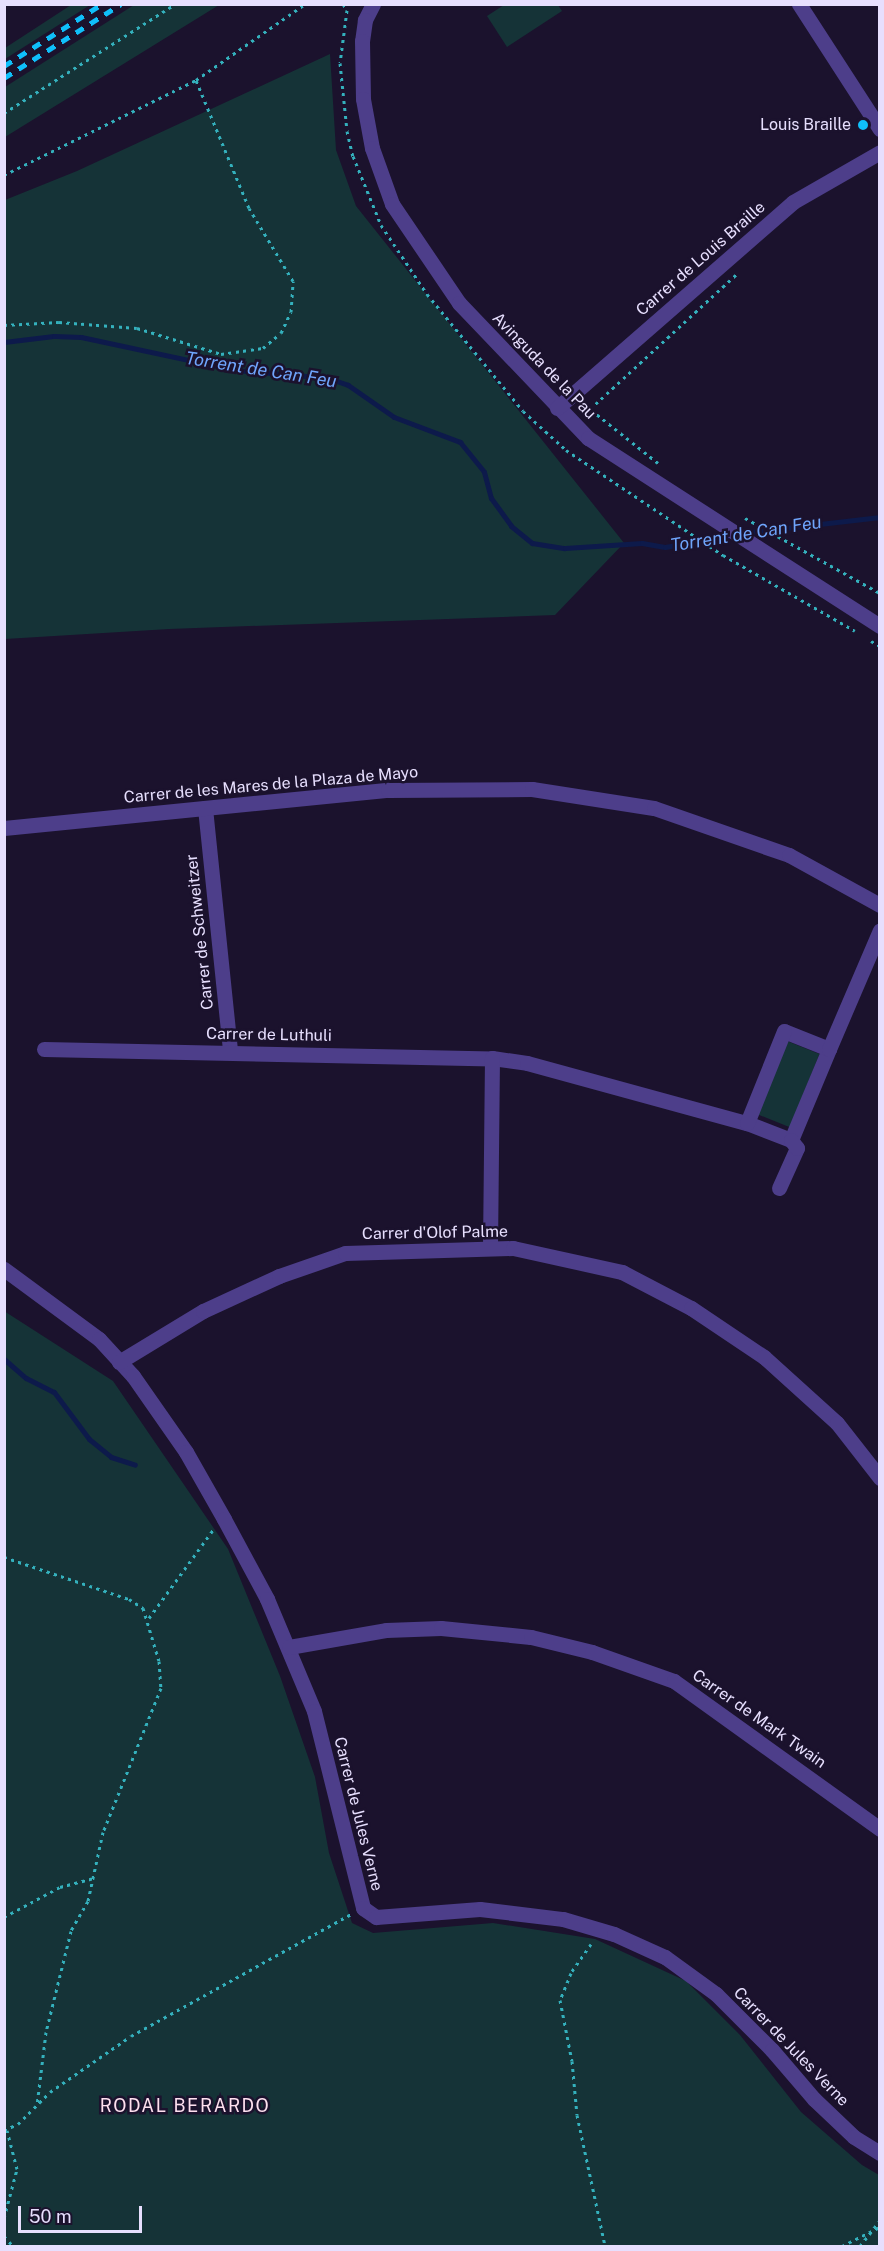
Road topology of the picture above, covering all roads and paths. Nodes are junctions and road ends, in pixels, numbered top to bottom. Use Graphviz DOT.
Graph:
graph roads {
  1 [pos="175,4"];
  2 [pos="305,4"];
  3 [pos="373,4"];
  4 [pos="799,4"];
  5 [pos="196,80"];
  6 [pos="4,113"];
  7 [pos="879,129"];
  8 [pos="879,152"];
  9 [pos="4,175"];
  10 [pos="747,265"];
  11 [pos="4,326"];
  12 [pos="558,408"];
  13 [pos="664,467"];
  14 [pos="739,515"];
  15 [pos="879,593"];
  16 [pos="879,626"];
  17 [pos="205,808"];
  18 [pos="4,828"];
  19 [pos="879,904"];
  20 [pos="879,930"];
  21 [pos="44,1048"];
  22 [pos="829,1049"];
  23 [pos="230,1052"];
  24 [pos="492,1059"];
  25 [pos="747,1123"];
  26 [pos="791,1140"];
  27 [pos="779,1188"];
  28 [pos="490,1248"];
  29 [pos="4,1269"];
  30 [pos="119,1362"];
  31 [pos="879,1478"];
  32 [pos="224,1518"];
  33 [pos="4,1557"];
  34 [pos="149,1618"];
  35 [pos="289,1647"];
  36 [pos="879,1829"];
  37 [pos="94,1878"];
  38 [pos="363,1908"];
  39 [pos="4,1917"];
  40 [pos="601,1930"];
  41 [pos="37,2105"];
  42 [pos="6,2130"];
  43 [pos="879,2153"];
  44 [pos="4,2218"];
  45 [pos="879,2220"];
  46 [pos="878,2226"];
  47 [pos="4,2236"];
  48 [pos="13,2247"];
  49 [pos="605,2247"];
  50 [pos="842,2247"];
  51 [pos="860,2247"];
  1 -- 6 [label="path"];
  2 -- 5 [label="path"];
  3 -- 12 [label="street, Avinguda de la Pau"];
  4 -- 7 [label="street"];
  5 -- 9 [label="path"];
  5 -- 11 [label="path"];
  8 -- 12 [label="street, Carrer de Louis Braille"];
  10 -- 13 [label="path"];
  12 -- 16 [label="street, Avinguda de la Pau"];
  14 -- 15 [label="path"];
  17 -- 18 [label="street, Carrer de les Mares de la Plaza de Mayo"];
  17 -- 19 [label="street, Carrer de les Mares de la Plaza de Mayo"];
  17 -- 23 [label="street, Carrer de Schweitzer"];
  20 -- 22 [label="street"];
  21 -- 23 [label="street, Carrer de Luthuli"];
  22 -- 25 [label="street"];
  22 -- 26 [label="street"];
  23 -- 24 [label="street, Carrer de Luthuli"];
  24 -- 25 [label="street, Carrer de Luthuli"];
  24 -- 28 [label="street"];
  25 -- 26 [label="street, Carrer de Luthuli"];
  26 -- 27 [label="street"];
  28 -- 30 [label="street, Carrer d'Olof Palme"];
  28 -- 31 [label="street, Carrer d'Olof Palme"];
  29 -- 30 [label="street, Carrer de Jules Verne"];
  30 -- 32 [label="street, Carrer de Jules Verne"];
  32 -- 34 [label="path"];
  32 -- 35 [label="street, Carrer de Jules Verne"];
  33 -- 34 [label="path"];
  34 -- 37 [label="path"];
  35 -- 36 [label="street, Carrer de Mark Twain"];
  35 -- 38 [label="street, Carrer de Jules Verne"];
  37 -- 39 [label="path"];
  37 -- 41 [label="path"];
  38 -- 40 [label="street, Carrer de Jules Verne"];
  38 -- 41 [label="path"];
  40 -- 43 [label="street, Carrer de Jules Verne"];
  40 -- 49 [label="path"];
  41 -- 42 [label="path"];
  42 -- 44 [label="path"];
  45 -- 46 [label="path"];
  46 -- 50 [label="path"];
  46 -- 51 [label="path"];
  47 -- 48 [label="path"];
}
